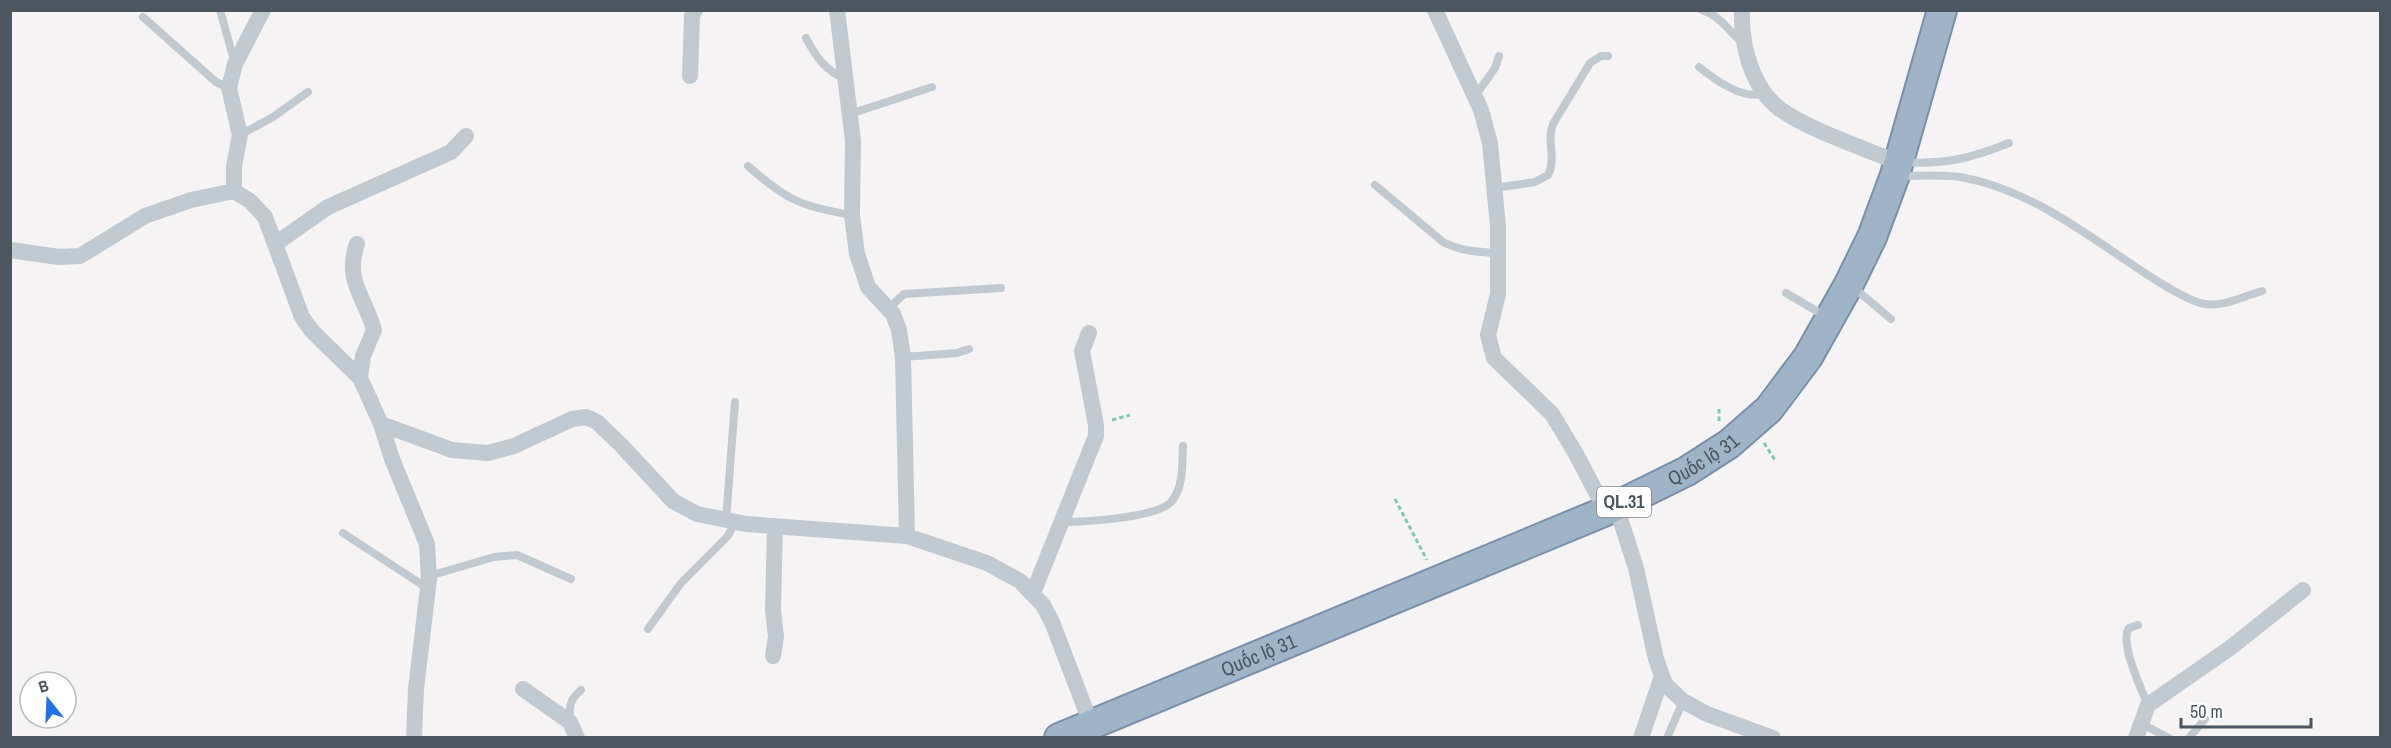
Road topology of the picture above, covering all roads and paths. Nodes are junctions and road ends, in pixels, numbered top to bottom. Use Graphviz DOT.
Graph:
graph roads {
  1 [pos="220,10"];
  2 [pos="263,10"];
  3 [pos="695,10"];
  4 [pos="837,10"];
  5 [pos="1435,10"];
  6 [pos="1702,10"];
  7 [pos="1742,10"];
  8 [pos="1942,10"];
  9 [pos="143,17"];
  10 [pos="806,38"];
  11 [pos="1744,44"];
  12 [pos="1499,56"];
  13 [pos="1608,56"];
  14 [pos="235,64"];
  15 [pos="1699,67"];
  16 [pos="690,76"];
  17 [pos="846,79"];
  18 [pos="932,87"];
  19 [pos="229,88"];
  20 [pos="308,92"];
  21 [pos="1765,93"];
  22 [pos="1475,96"];
  23 [pos="850,114"];
  24 [pos="240,135"];
  25 [pos="466,136"];
  26 [pos="2008,143"];
  27 [pos="748,166"];
  28 [pos="1896,168"];
  29 [pos="1375,185"];
  30 [pos="1495,188"];
  31 [pos="234,191"];
  32 [pos="852,215"];
  33 [pos="275,244"];
  34 [pos="357,244"];
  35 [pos="10,250"];
  36 [pos="1497,253"];
  37 [pos="1849,284"];
  38 [pos="1001,288"];
  39 [pos="2262,291"];
  40 [pos="1786,293"];
  41 [pos="889,308"];
  42 [pos="1830,319"];
  43 [pos="1891,319"];
  44 [pos="1089,333"];
  45 [pos="969,349"];
  46 [pos="903,357"];
  47 [pos="360,378"];
  48 [pos="735,402"];
  49 [pos="381,424"];
  50 [pos="1183,446"];
  51 [pos="1395,499"];
  52 [pos="1611,508"];
  53 [pos="732,521"];
  54 [pos="1061,522"];
  55 [pos="775,526"];
  56 [pos="343,533"];
  57 [pos="907,536"];
  58 [pos="571,579"];
  59 [pos="1438,580"];
  60 [pos="428,582"];
  61 [pos="2303,590"];
  62 [pos="1034,593"];
  63 [pos="2138,625"];
  64 [pos="648,629"];
  65 [pos="773,656"];
  66 [pos="1662,679"];
  67 [pos="523,689"];
  68 [pos="581,690"];
  69 [pos="1683,701"];
  70 [pos="2148,705"];
  71 [pos="2205,719"];
  72 [pos="1091,724"];
  73 [pos="574,730"];
  74 [pos="2138,730"];
  75 [pos="414,738"];
  76 [pos="1059,738"];
  77 [pos="1641,738"];
  78 [pos="1667,738"];
  79 [pos="1773,738"];
  80 [pos="2169,738"];
  81 [pos="2189,738"];
  1 -- 14 [label="lane"];
  2 -- 14 [label="street"];
  3 -- 16 [label="street"];
  4 -- 17 [label="street"];
  5 -- 22 [label="street"];
  6 -- 11 [label="lane"];
  7 -- 11 [label="street"];
  8 -- 28 [label="highway, Quốc lộ 31 / QL.31"];
  9 -- 19 [label="lane"];
  10 -- 17 [label="lane"];
  11 -- 21 [label="street"];
  12 -- 22 [label="lane"];
  13 -- 30 [label="lane"];
  14 -- 19 [label="street"];
  15 -- 21 [label="lane"];
  17 -- 23 [label="street"];
  18 -- 23 [label="lane"];
  19 -- 24 [label="street"];
  20 -- 24 [label="lane"];
  21 -- 28 [label="street"];
  22 -- 30 [label="street"];
  23 -- 32 [label="street"];
  24 -- 31 [label="street"];
  25 -- 33 [label="street"];
  26 -- 28 [label="lane"];
  27 -- 32 [label="lane"];
  28 -- 37 [label="highway, Quốc lộ 31 / QL.31"];
  28 -- 39 [label="lane"];
  29 -- 36 [label="lane"];
  30 -- 36 [label="street"];
  31 -- 33 [label="street"];
  31 -- 35 [label="street"];
  32 -- 41 [label="street"];
  33 -- 47 [label="street"];
  34 -- 47 [label="street"];
  36 -- 52 [label="street"];
  37 -- 42 [label="highway, Quốc lộ 31 / QL.31"];
  37 -- 43 [label="lane"];
  38 -- 41 [label="lane"];
  40 -- 42 [label="lane"];
  41 -- 46 [label="street"];
  42 -- 52 [label="highway, Quốc lộ 31 / QL.31"];
  44 -- 54 [label="street"];
  45 -- 46 [label="lane"];
  46 -- 57 [label="street"];
  47 -- 49 [label="street"];
  48 -- 53 [label="lane"];
  49 -- 53 [label="street"];
  49 -- 60 [label="street"];
  50 -- 54 [label="lane"];
  51 -- 59 [label="path"];
  52 -- 59 [label="highway, Quốc lộ 31 / QL.31"];
  52 -- 66 [label="street"];
  53 -- 55 [label="street"];
  53 -- 64 [label="lane"];
  54 -- 62 [label="street"];
  55 -- 57 [label="street"];
  55 -- 65 [label="street"];
  56 -- 60 [label="lane"];
  57 -- 62 [label="street"];
  58 -- 60 [label="lane"];
  59 -- 72 [label="highway, Quốc lộ 31 / QL.31"];
  60 -- 75 [label="street"];
  61 -- 70 [label="street"];
  62 -- 72 [label="street"];
  63 -- 70 [label="lane"];
  66 -- 69 [label="street"];
  66 -- 77 [label="street"];
  67 -- 73 [label="street"];
  68 -- 73 [label="lane"];
  69 -- 78 [label="lane"];
  69 -- 79 [label="street"];
  70 -- 74 [label="street"];
  71 -- 81 [label="lane"];
  72 -- 76 [label="highway, Quốc lộ 31 / QL.31"];
  74 -- 80 [label="lane"];
}
